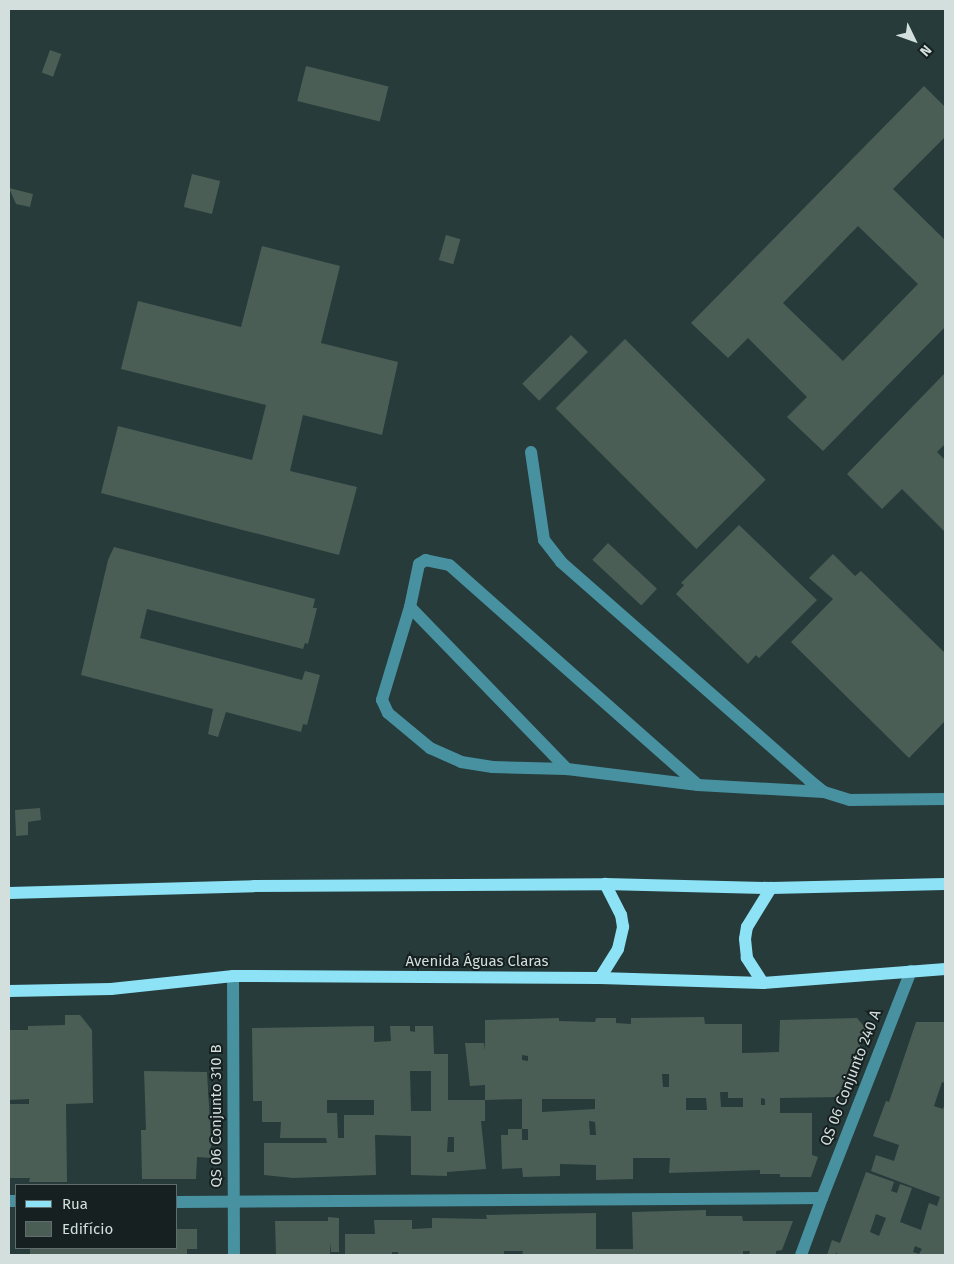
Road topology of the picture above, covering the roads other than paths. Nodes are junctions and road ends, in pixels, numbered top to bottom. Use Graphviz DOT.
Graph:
graph roads {
  1 [pos="531,452"];
  2 [pos="410,607"];
  3 [pos="567,768"];
  4 [pos="698,785"];
  5 [pos="824,792"];
  6 [pos="945,799"];
  7 [pos="605,884"];
  8 [pos="945,884"];
  9 [pos="772,888"];
  10 [pos="9,893"];
  11 [pos="945,969"];
  12 [pos="911,971"];
  13 [pos="233,976"];
  14 [pos="600,978"];
  15 [pos="763,983"];
  16 [pos="9,991"];
  17 [pos="822,1198"];
  18 [pos="178,1202"];
  19 [pos="233,1203"];
  20 [pos="234,1255"];
  21 [pos="801,1255"];
  1 -- 5 [label="street"];
  2 -- 3 [label="street"];
  2 -- 3 [label="street"];
  2 -- 4 [label="street"];
  3 -- 4 [label="street"];
  4 -- 5 [label="street"];
  5 -- 6 [label="street"];
  7 -- 9 [label="main road"];
  7 -- 10 [label="main road"];
  7 -- 14 [label="main road"];
  8 -- 9 [label="main road"];
  9 -- 15 [label="main road"];
  11 -- 12 [label="main road, Avenida Águas Claras"];
  12 -- 15 [label="main road, Avenida Águas Claras"];
  12 -- 17 [label="street, QS 06 Conjunto 240 A"];
  13 -- 14 [label="main road, Avenida Águas Claras"];
  13 -- 16 [label="main road, Avenida Águas Claras"];
  13 -- 19 [label="street, QS 06 Conjunto 310 B"];
  14 -- 15 [label="main road, Avenida Águas Claras"];
  17 -- 19 [label="street"];
  17 -- 21 [label="street, QS 06 Conjunto 240 A"];
  18 -- 19 [label="street"];
  19 -- 20 [label="street, QS 06 Conjunto 310 B"];
}
